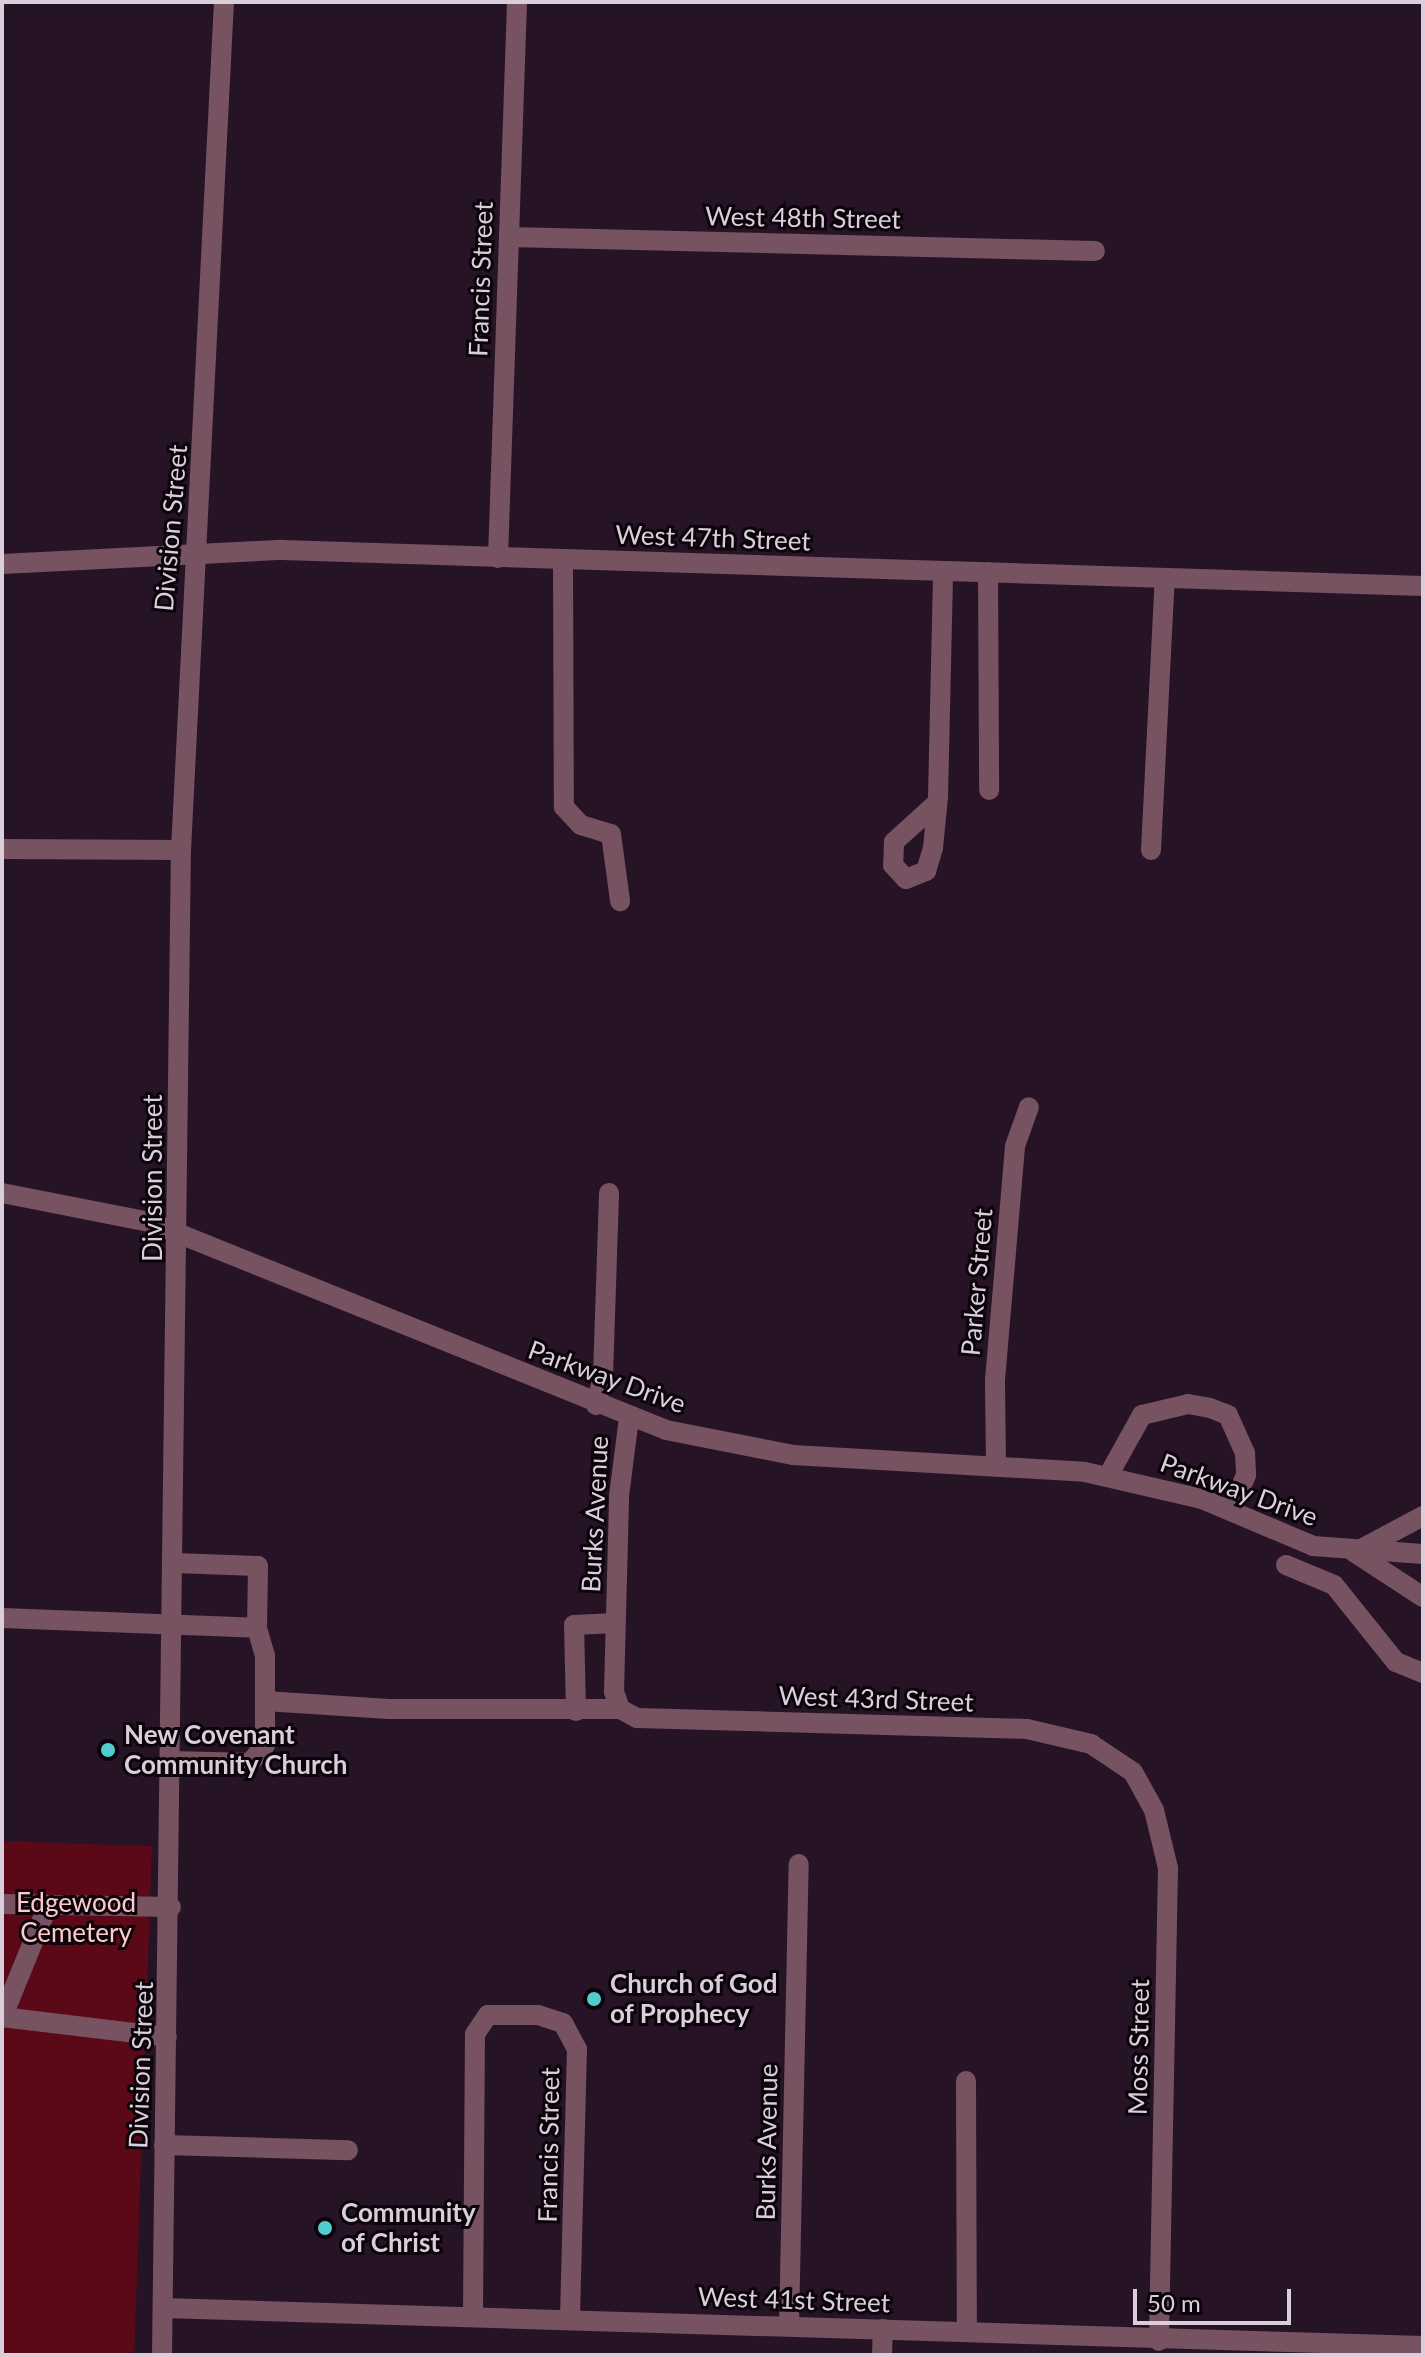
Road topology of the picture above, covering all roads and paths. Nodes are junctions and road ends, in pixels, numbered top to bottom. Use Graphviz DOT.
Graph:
graph roads {
  1 [pos="224,2"];
  2 [pos="517,2"];
  3 [pos="509,237"];
  4 [pos="1095,251"];
  5 [pos="193,553"];
  6 [pos="498,558"];
  7 [pos="563,560"];
  8 [pos="2,564"];
  9 [pos="943,571"];
  10 [pos="988,572"];
  11 [pos="1165,578"];
  12 [pos="1423,586"];
  13 [pos="989,790"];
  14 [pos="937,803"];
  15 [pos="2,849"];
  16 [pos="181,850"];
  17 [pos="1151,850"];
  18 [pos="620,901"];
  19 [pos="1029,1107"];
  20 [pos="2,1193"];
  21 [pos="609,1193"];
  22 [pos="179,1233"];
  23 [pos="596,1405"];
  24 [pos="629,1418"];
  25 [pos="996,1465"];
  26 [pos="1108,1476"];
  27 [pos="1231,1510"];
  28 [pos="1423,1516"];
  29 [pos="1354,1552"];
  30 [pos="1423,1554"];
  31 [pos="175,1563"];
  32 [pos="1286,1565"];
  33 [pos="1423,1597"];
  34 [pos="2,1618"];
  35 [pos="174,1622"];
  36 [pos="615,1623"];
  37 [pos="257,1628"];
  38 [pos="1423,1673"];
  39 [pos="265,1701"];
  40 [pos="620,1709"];
  41 [pos="576,1711"];
  42 [pos="173,1761"];
  43 [pos="1126,1765"];
  44 [pos="799,1864"];
  45 [pos="2,1904"];
  46 [pos="48,1905"];
  47 [pos="171,1907"];
  48 [pos="2,2018"];
  49 [pos="167,2037"];
  50 [pos="966,2081"];
  51 [pos="164,2145"];
  52 [pos="348,2150"];
  53 [pos="163,2308"];
  54 [pos="473,2316"];
  55 [pos="570,2318"];
  56 [pos="789,2326"];
  57 [pos="883,2329"];
  58 [pos="967,2332"];
  59 [pos="1159,2341"];
  60 [pos="1423,2346"];
  61 [pos="162,2355"];
  62 [pos="882,2355"];
  1 -- 5 [label="street, Division Street"];
  2 -- 3 [label="street, Francis Street"];
  3 -- 4 [label="street, West 48th Street"];
  3 -- 6 [label="street, Francis Street"];
  5 -- 6 [label="street, West 47th Street"];
  5 -- 8 [label="street, West 47th Street"];
  5 -- 16 [label="street, Division Street"];
  6 -- 7 [label="street, West 47th Street"];
  7 -- 9 [label="street, West 47th Street"];
  7 -- 18 [label="street"];
  9 -- 10 [label="street, West 47th Street"];
  9 -- 14 [label="street"];
  10 -- 11 [label="street, West 47th Street"];
  10 -- 13 [label="street"];
  11 -- 12 [label="street, West 47th Street"];
  11 -- 17 [label="street"];
  15 -- 16 [label="street"];
  16 -- 22 [label="street, Division Street"];
  19 -- 25 [label="street, Parker Street"];
  20 -- 22 [label="street, Parkway Drive"];
  21 -- 23 [label="street"];
  22 -- 23 [label="street, Parkway Drive"];
  22 -- 31 [label="street, Division Street"];
  23 -- 24 [label="street, Parkway Drive"];
  24 -- 25 [label="street, Parkway Drive"];
  24 -- 36 [label="street, Burks Avenue"];
  25 -- 26 [label="street, Parkway Drive"];
  26 -- 27 [label="street, Parkway Drive"];
  26 -- 27 [label="street"];
  27 -- 29 [label="street, Parkway Drive"];
  28 -- 29 [label="street"];
  29 -- 30 [label="street, Parkway Drive"];
  29 -- 33 [label="street, Parkway Drive"];
  31 -- 35 [label="street, Division Street"];
  31 -- 37 [label="street"];
  32 -- 38 [label="street"];
  34 -- 35 [label="street"];
  35 -- 37 [label="street"];
  35 -- 42 [label="street, Division Street"];
  36 -- 40 [label="street, Burks Avenue"];
  36 -- 41 [label="street"];
  37 -- 39 [label="street"];
  39 -- 41 [label="street, West 43rd Street"];
  39 -- 42 [label="street"];
  40 -- 41 [label="street, West 43rd Street"];
  40 -- 43 [label="street, West 43rd Street"];
  42 -- 47 [label="street, Division Street"];
  43 -- 59 [label="street, Moss Street"];
  44 -- 56 [label="street, Burks Avenue"];
  45 -- 46 [label="street"];
  46 -- 47 [label="street"];
  46 -- 48 [label="street"];
  47 -- 49 [label="street, Division Street"];
  48 -- 49 [label="street"];
  49 -- 51 [label="street, Division Street"];
  50 -- 58 [label="street"];
  51 -- 52 [label="street"];
  51 -- 53 [label="street, Division Street"];
  53 -- 54 [label="street, West 41st Street"];
  53 -- 61 [label="street, Division Street"];
  54 -- 55 [label="street, West 41st Street"];
  54 -- 55 [label="street, Francis Street"];
  55 -- 56 [label="street, West 41st Street"];
  56 -- 57 [label="street, West 41st Street"];
  57 -- 58 [label="street, West 41st Street"];
  57 -- 62 [label="street"];
  58 -- 59 [label="street, West 41st Street"];
  59 -- 60 [label="street, West 41st Street"];
}
